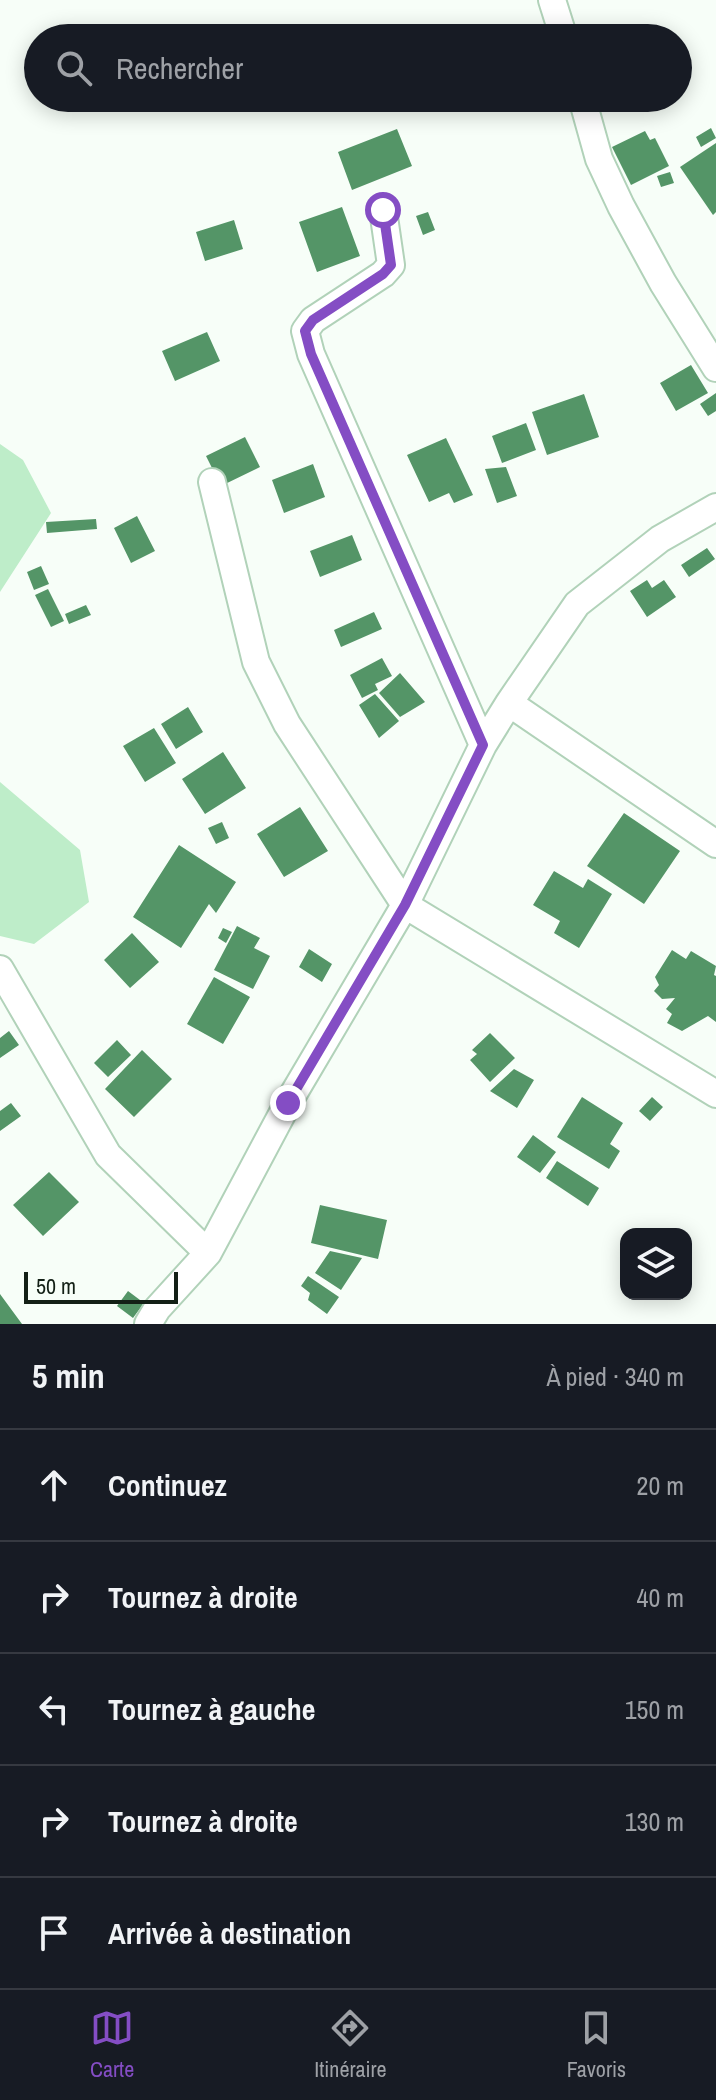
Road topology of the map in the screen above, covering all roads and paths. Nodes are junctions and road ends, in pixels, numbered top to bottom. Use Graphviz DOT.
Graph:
graph roads {
  1 [pos="552,0"];
  2 [pos="560,24"];
  3 [pos="586,112"];
  4 [pos="383,210"];
  5 [pos="716,368"];
  6 [pos="212,482"];
  7 [pos="716,507"];
  8 [pos="509,703"];
  9 [pos="483,745"];
  10 [pos="716,844"];
  11 [pos="405,905"];
  12 [pos="0,969"];
  13 [pos="716,1094"];
  14 [pos="208,1253"];
  15 [pos="159,1319"];
  1 -- 2 [label="street"];
  3 -- 5 [label="street"];
  4 -- 9 [label="street"];
  6 -- 11 [label="street"];
  7 -- 8 [label="street"];
  8 -- 9 [label="street"];
  8 -- 10 [label="street"];
  9 -- 11 [label="street"];
  11 -- 13 [label="street"];
  11 -- 14 [label="street"];
  12 -- 14 [label="street"];
  14 -- 15 [label="street"];
}
